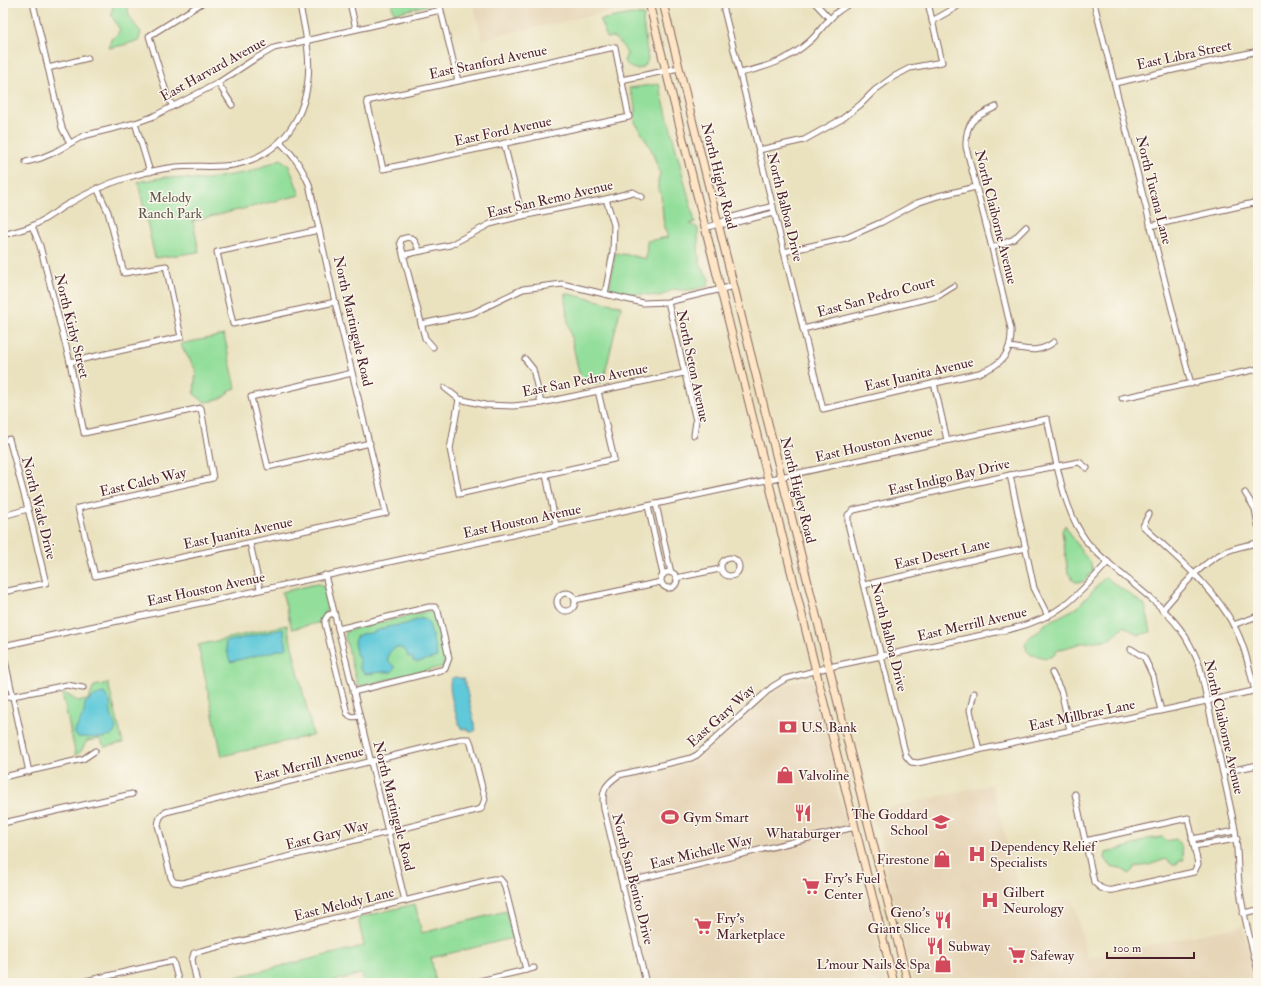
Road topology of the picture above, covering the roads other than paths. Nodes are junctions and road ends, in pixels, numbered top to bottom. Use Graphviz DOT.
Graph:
graph roads {
  1 [pos="32,3"];
  2 [pos="202,3"];
  3 [pos="299,3"];
  4 [pos="350,3"];
  5 [pos="439,3"];
  6 [pos="649,3"];
  7 [pos="663,3"];
  8 [pos="815,3"];
  9 [pos="851,3"];
  10 [pos="928,3"];
  11 [pos="962,3"];
  12 [pos="1094,3"];
  13 [pos="441,10"];
  14 [pos="724,10"];
  15 [pos="830,19"];
  16 [pos="932,21"];
  17 [pos="356,29"];
  18 [pos="307,40"];
  19 [pos="1258,51"];
  20 [pos="88,58"];
  21 [pos="48,68"];
  22 [pos="679,68"];
  23 [pos="666,71"];
  24 [pos="740,73"];
  25 [pos="621,80"];
  26 [pos="458,81"];
  27 [pos="218,83"];
  28 [pos="1115,83"];
  29 [pos="232,105"];
  30 [pos="173,106"];
  31 [pos="996,108"];
  32 [pos="135,123"];
  33 [pos="280,142"];
  34 [pos="70,143"];
  35 [pos="504,143"];
  36 [pos="759,150"];
  37 [pos="26,162"];
  38 [pos="383,169"];
  39 [pos="150,172"];
  40 [pos="976,187"];
  41 [pos="97,188"];
  42 [pos="642,197"];
  43 [pos="606,199"];
  44 [pos="1258,202"];
  45 [pos="773,206"];
  46 [pos="774,213"];
  47 [pos="522,216"];
  48 [pos="718,224"];
  49 [pos="32,226"];
  50 [pos="1150,226"];
  51 [pos="1026,227"];
  52 [pos="705,228"];
  53 [pos="319,230"];
  54 [pos="3,235"];
  55 [pos="992,248"];
  56 [pos="419,251"];
  57 [pos="784,252"];
  58 [pos="403,254"];
  59 [pos="734,286"];
  60 [pos="954,286"];
  61 [pos="721,290"];
  62 [pos="605,294"];
  63 [pos="335,302"];
  64 [pos="668,302"];
  65 [pos="421,324"];
  66 [pos="803,329"];
  67 [pos="1054,342"];
  68 [pos="433,347"];
  69 [pos="1010,347"];
  70 [pos="525,359"];
  71 [pos="70,362"];
  72 [pos="1258,369"];
  73 [pos="352,373"];
  74 [pos="684,373"];
  75 [pos="934,383"];
  76 [pos="1191,384"];
  77 [pos="445,388"];
  78 [pos="598,391"];
  79 [pos="1122,398"];
  80 [pos="459,399"];
  81 [pos="541,403"];
  82 [pos="823,409"];
  83 [pos="1047,419"];
  84 [pos="694,435"];
  85 [pos="947,440"];
  86 [pos="3,441"];
  87 [pos="370,444"];
  88 [pos="1058,466"];
  89 [pos="1087,468"];
  90 [pos="546,474"];
  91 [pos="1010,475"];
  92 [pos="781,477"];
  93 [pos="213,478"];
  94 [pos="768,480"];
  95 [pos="1246,493"];
  96 [pos="656,504"];
  97 [pos="648,506"];
  98 [pos="28,509"];
  99 [pos="386,513"];
  100 [pos="1149,514"];
  101 [pos="848,515"];
  102 [pos="3,516"];
  103 [pos="1258,525"];
  104 [pos="556,526"];
  105 [pos="1258,542"];
  106 [pos="250,543"];
  107 [pos="1026,548"];
  108 [pos="1108,562"];
  109 [pos="720,569"];
  110 [pos="671,572"];
  111 [pos="325,575"];
  112 [pos="663,575"];
  113 [pos="1194,575"];
  114 [pos="95,576"];
  115 [pos="676,578"];
  116 [pos="661,582"];
  117 [pos="864,584"];
  118 [pos="260,589"];
  119 [pos="3,592"];
  120 [pos="575,600"];
  121 [pos="1162,610"];
  122 [pos="334,613"];
  123 [pos="1048,616"];
  124 [pos="1258,616"];
  125 [pos="1234,624"];
  126 [pos="338,629"];
  127 [pos="3,646"];
  128 [pos="1131,649"];
  129 [pos="3,651"];
  130 [pos="881,657"];
  131 [pos="822,669"];
  132 [pos="1052,673"];
  133 [pos="83,688"];
  134 [pos="1256,690"];
  135 [pos="353,692"];
  136 [pos="974,693"];
  137 [pos="13,696"];
  138 [pos="3,698"];
  139 [pos="1208,701"];
  140 [pos="1161,711"];
  141 [pos="359,716"];
  142 [pos="1070,730"];
  143 [pos="979,750"];
  144 [pos="95,751"];
  145 [pos="370,761"];
  146 [pos="910,762"];
  147 [pos="1258,764"];
  148 [pos="29,772"];
  149 [pos="1223,772"];
  150 [pos="3,777"];
  151 [pos="610,782"];
  152 [pos="132,794"];
  153 [pos="1076,794"];
  154 [pos="483,805"];
  155 [pos="3,823"];
  156 [pos="868,824"];
  157 [pos="855,827"];
  158 [pos="1235,831"];
  159 [pos="388,833"];
  160 [pos="1192,839"];
  161 [pos="1237,839"];
  162 [pos="1085,841"];
  163 [pos="1194,846"];
  164 [pos="174,882"];
  165 [pos="622,883"];
  166 [pos="405,901"];
  167 [pos="1258,910"];
  168 [pos="1244,913"];
  169 [pos="534,968"];
  170 [pos="526,970"];
  171 [pos="1258,970"];
  172 [pos="77,983"];
  173 [pos="179,983"];
  174 [pos="197,983"];
  175 [pos="471,983"];
  176 [pos="646,983"];
  177 [pos="894,983"];
  178 [pos="908,983"];
  1 -- 21 [label="street"];
  2 -- 30 [label="street"];
  3 -- 18 [label="street"];
  4 -- 17 [label="street"];
  5 -- 13 [label="street"];
  6 -- 23 [label="main road, North Higley Road"];
  7 -- 22 [label="main road, North Higley Road"];
  8 -- 15 [label="street"];
  9 -- 15 [label="street"];
  10 -- 16 [label="street"];
  11 -- 16 [label="street"];
  12 -- 28 [label="street, North Tucana Lane"];
  13 -- 17 [label="street, East Harvard Avenue"];
  13 -- 26 [label="street"];
  14 -- 24 [label="street, North Balboa Drive"];
  15 -- 24 [label="street"];
  16 -- 36 [label="street"];
  17 -- 18 [label="street, East Harvard Avenue"];
  18 -- 27 [label="street, East Harvard Avenue"];
  18 -- 33 [label="street"];
  19 -- 28 [label="street, East Libra Street"];
  20 -- 21 [label="street"];
  21 -- 34 [label="street"];
  22 -- 23 [label="street"];
  22 -- 48 [label="main road, North Higley Road"];
  23 -- 25 [label="street"];
  23 -- 52 [label="main road, North Higley Road"];
  24 -- 36 [label="street, North Balboa Drive"];
  25 -- 26 [label="street, East Stanford Avenue"];
  25 -- 35 [label="street, East Ford Avenue"];
  26 -- 38 [label="street, East Stanford Avenue"];
  27 -- 29 [label="street"];
  27 -- 30 [label="street, East Harvard Avenue"];
  28 -- 50 [label="street, North Tucana Lane"];
  30 -- 32 [label="street, East Harvard Avenue"];
  31 -- 40 [label="street, North Claiborne Avenue"];
  32 -- 34 [label="street, East Harvard Avenue"];
  32 -- 39 [label="street"];
  33 -- 39 [label="street"];
  33 -- 53 [label="street, North Martingale Road"];
  34 -- 37 [label="street, East Harvard Avenue"];
  35 -- 38 [label="street, East Ford Avenue"];
  35 -- 47 [label="street"];
  36 -- 45 [label="street, North Balboa Drive"];
  39 -- 41 [label="street"];
  40 -- 55 [label="street, North Claiborne Avenue"];
  40 -- 57 [label="street"];
  41 -- 49 [label="street"];
  41 -- 71 [label="street"];
  42 -- 43 [label="street, East San Remo Avenue"];
  43 -- 47 [label="street, East San Remo Avenue"];
  43 -- 62 [label="street"];
  44 -- 50 [label="street"];
  45 -- 46 [label="street, North Balboa Drive"];
  45 -- 48 [label="street"];
  46 -- 48 [label="street"];
  46 -- 57 [label="street, North Balboa Drive"];
  47 -- 56 [label="street, East San Remo Avenue"];
  48 -- 52 [label="street"];
  48 -- 59 [label="main road, North Higley Road"];
  49 -- 54 [label="street"];
  49 -- 71 [label="street, North Kirby Street"];
  50 -- 76 [label="street, North Tucana Lane"];
  51 -- 55 [label="street"];
  52 -- 61 [label="main road, North Higley Road"];
  53 -- 63 [label="street, North Martingale Road"];
  53 -- 63 [label="street"];
  55 -- 69 [label="street, North Claiborne Avenue"];
  56 -- 58 [label="street, East San Remo Avenue"];
  56 -- 58 [label="street"];
  57 -- 66 [label="street, North Balboa Drive"];
  58 -- 65 [label="street"];
  59 -- 61 [label="street"];
  59 -- 92 [label="main road, North Higley Road"];
  60 -- 66 [label="street, East San Pedro Court"];
  61 -- 64 [label="street"];
  61 -- 94 [label="main road, North Higley Road"];
  62 -- 64 [label="street"];
  62 -- 65 [label="street"];
  63 -- 73 [label="street, North Martingale Road"];
  64 -- 74 [label="street, North Seton Avenue"];
  65 -- 68 [label="street"];
  66 -- 82 [label="street, North Balboa Drive"];
  67 -- 69 [label="street"];
  69 -- 75 [label="street, East Juanita Avenue"];
  70 -- 81 [label="street"];
  71 -- 93 [label="street, North Kirby Street"];
  72 -- 76 [label="street"];
  73 -- 87 [label="street, North Martingale Road"];
  73 -- 87 [label="street"];
  74 -- 78 [label="street, East San Pedro Avenue"];
  74 -- 84 [label="street, North Seton Avenue"];
  75 -- 82 [label="street, East Juanita Avenue"];
  75 -- 85 [label="street"];
  76 -- 79 [label="street"];
  77 -- 80 [label="street, East San Pedro Avenue"];
  78 -- 81 [label="street, East San Pedro Avenue"];
  78 -- 90 [label="street"];
  80 -- 81 [label="street, East San Pedro Avenue"];
  80 -- 90 [label="street"];
  83 -- 85 [label="street, East Houston Avenue"];
  83 -- 88 [label="street, North Claiborne Avenue"];
  85 -- 92 [label="street, East Houston Avenue"];
  86 -- 98 [label="street, North Wade Drive"];
  87 -- 99 [label="street, North Martingale Road"];
  88 -- 89 [label="street, East Indigo Bay Drive"];
  88 -- 91 [label="street, East Indigo Bay Drive"];
  88 -- 108 [label="street, North Claiborne Avenue"];
  90 -- 104 [label="street"];
  91 -- 101 [label="street, East Indigo Bay Drive"];
  91 -- 107 [label="street"];
  92 -- 94 [label="street, East Houston Avenue"];
  92 -- 131 [label="main road, North Higley Road"];
  93 -- 114 [label="street, East Caleb Way"];
  94 -- 96 [label="street, East Houston Avenue"];
  94 -- 131 [label="main road, North Higley Road"];
  95 -- 103 [label="street"];
  96 -- 97 [label="street, East Houston Avenue"];
  96 -- 110 [label="street"];
  97 -- 104 [label="street, East Houston Avenue"];
  97 -- 112 [label="street"];
  98 -- 102 [label="street"];
  98 -- 119 [label="street, North Wade Drive"];
  99 -- 106 [label="street, East Juanita Avenue"];
  100 -- 113 [label="street"];
  101 -- 117 [label="street, North Balboa Drive"];
  104 -- 111 [label="street, East Houston Avenue"];
  105 -- 113 [label="street"];
  106 -- 114 [label="street, East Juanita Avenue"];
  106 -- 118 [label="street"];
  107 -- 117 [label="street, East Desert Lane"];
  107 -- 123 [label="street"];
  108 -- 121 [label="street, North Claiborne Avenue"];
  108 -- 123 [label="street, East Merrill Avenue"];
  109 -- 115 [label="street"];
  110 -- 112 [label="street"];
  110 -- 115 [label="street"];
  111 -- 118 [label="street, East Houston Avenue"];
  111 -- 122 [label="street, North Martingale Road"];
  112 -- 116 [label="street"];
  113 -- 121 [label="street"];
  113 -- 125 [label="street"];
  115 -- 116 [label="street"];
  116 -- 120 [label="street"];
  117 -- 130 [label="street, North Balboa Drive"];
  118 -- 127 [label="street, East Houston Avenue"];
  121 -- 139 [label="street, North Claiborne Avenue"];
  122 -- 126 [label="street, North Martingale Road"];
  122 -- 141 [label="street"];
  123 -- 130 [label="street, East Merrill Avenue"];
  124 -- 125 [label="street"];
  125 -- 134 [label="street"];
  126 -- 135 [label="street, North Martingale Road"];
  126 -- 135 [label="street"];
  128 -- 140 [label="street"];
  129 -- 137 [label="street"];
  130 -- 131 [label="street, East Merrill Avenue"];
  130 -- 146 [label="street, North Balboa Drive"];
  131 -- 151 [label="street, East Gary Way"];
  131 -- 156 [label="main road, North Higley Road"];
  131 -- 157 [label="main road, North Higley Road"];
  132 -- 142 [label="street"];
  133 -- 137 [label="street"];
  134 -- 139 [label="street, East Millbrae Lane"];
  135 -- 141 [label="street, North Martingale Road"];
  136 -- 143 [label="street"];
  137 -- 138 [label="street"];
  137 -- 148 [label="street"];
  139 -- 140 [label="street, East Millbrae Lane"];
  139 -- 149 [label="street, North Claiborne Avenue"];
  140 -- 142 [label="street, East Millbrae Lane"];
  141 -- 145 [label="street, North Martingale Road"];
  142 -- 143 [label="street, East Millbrae Lane"];
  143 -- 146 [label="street, East Millbrae Lane"];
  144 -- 148 [label="street"];
  145 -- 154 [label="street, East Merrill Avenue"];
  145 -- 159 [label="street, North Martingale Road"];
  145 -- 164 [label="street, East Merrill Avenue"];
  147 -- 149 [label="street"];
  148 -- 150 [label="street"];
  149 -- 158 [label="street, North Claiborne Avenue"];
  151 -- 165 [label="street, North San Benito Drive"];
  152 -- 155 [label="street"];
  153 -- 162 [label="street"];
  154 -- 159 [label="street, East Gary Way"];
  156 -- 157 [label="main road"];
  156 -- 178 [label="main road, North Higley Road"];
  157 -- 165 [label="street, East Michelle Way"];
  157 -- 177 [label="main road, North Higley Road"];
  158 -- 160 [label="street"];
  158 -- 161 [label="street, North Claiborne Avenue"];
  159 -- 164 [label="street, East Gary Way"];
  159 -- 166 [label="street, North Martingale Road"];
  160 -- 162 [label="street"];
  160 -- 163 [label="street"];
  161 -- 163 [label="street"];
  161 -- 168 [label="street, North Claiborne Avenue"];
  162 -- 163 [label="street"];
  165 -- 176 [label="street, North San Benito Drive"];
  166 -- 170 [label="street, East Melody Lane"];
  166 -- 174 [label="street, East Melody Lane"];
  167 -- 168 [label="street"];
  168 -- 171 [label="street, North Claiborne Avenue"];
  169 -- 170 [label="street"];
  170 -- 175 [label="street"];
  172 -- 173 [label="street"];
}
